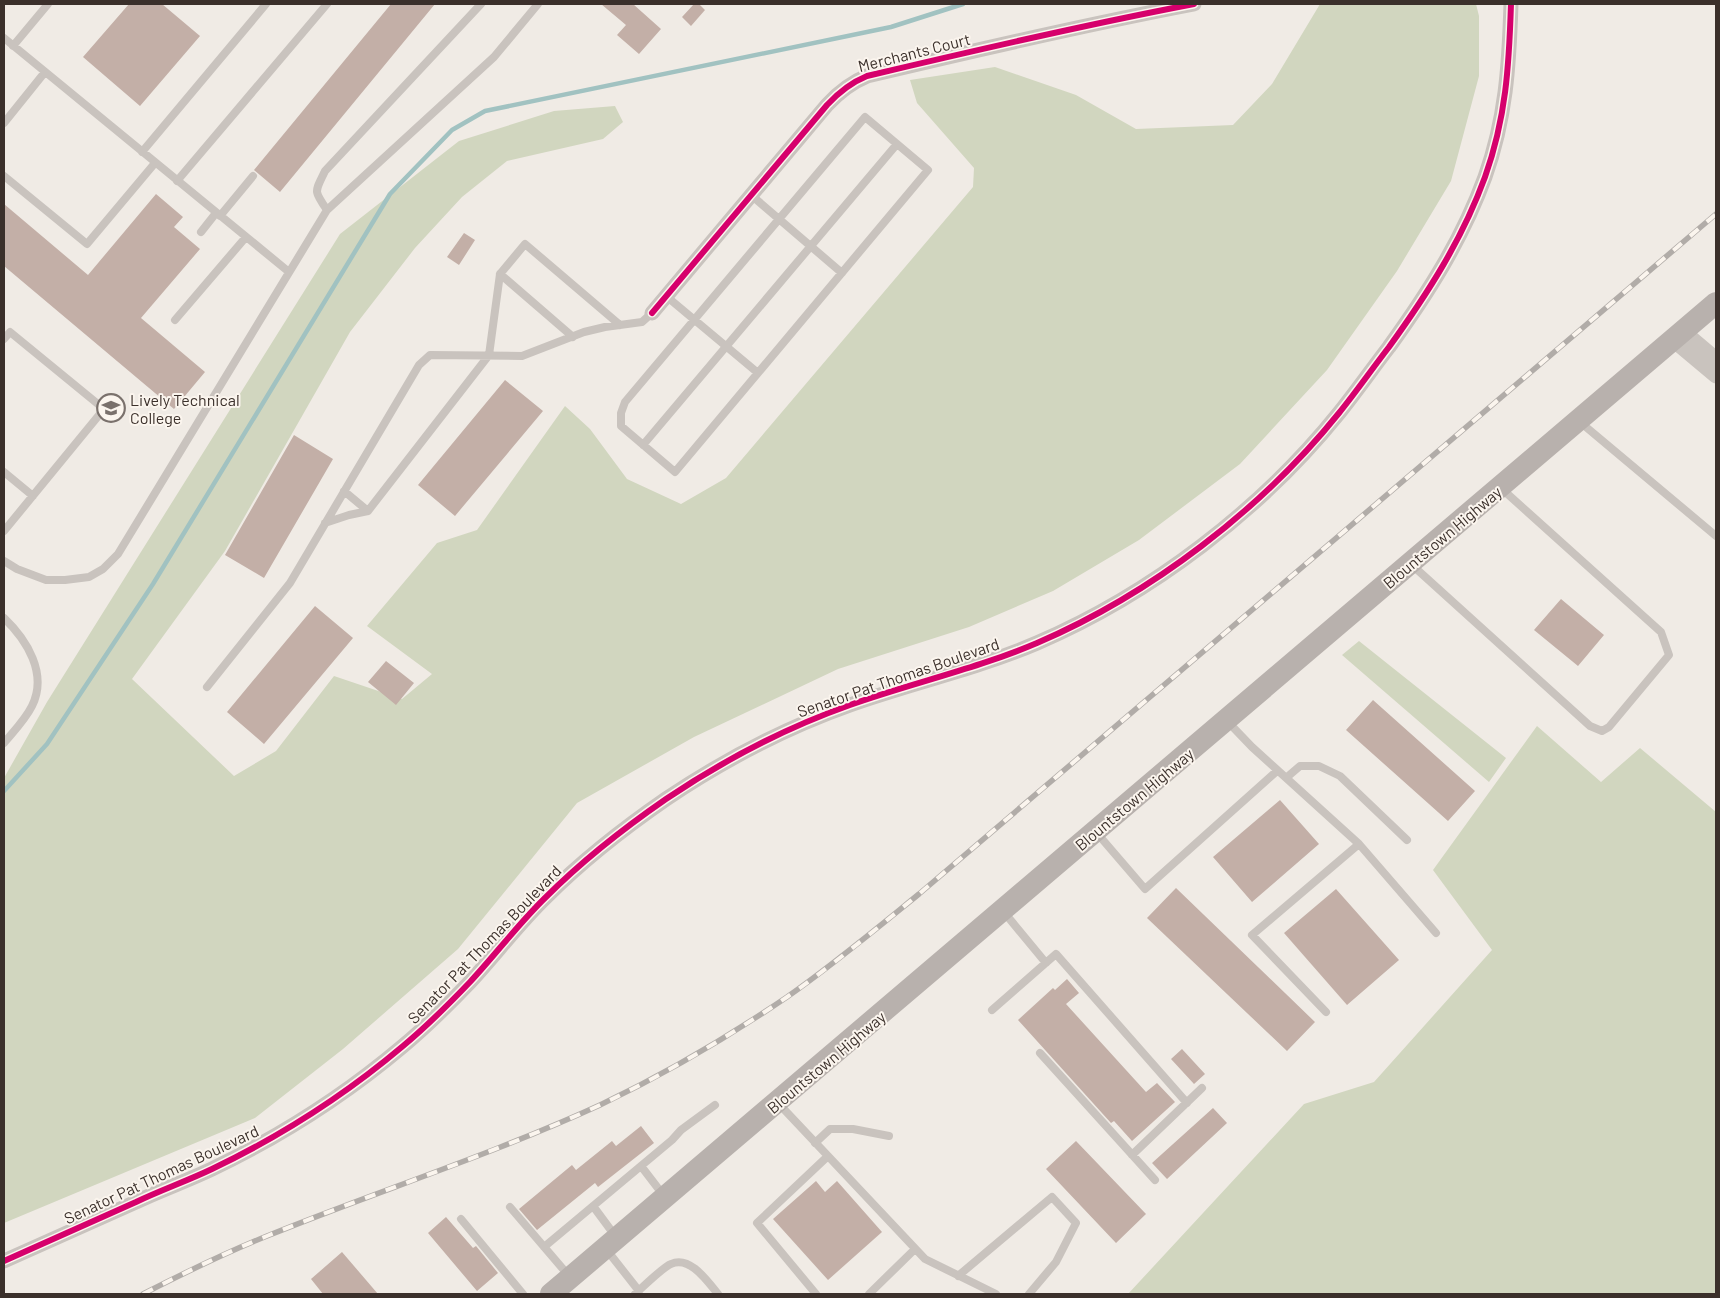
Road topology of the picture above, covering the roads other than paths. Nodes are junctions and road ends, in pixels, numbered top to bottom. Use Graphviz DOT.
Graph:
graph roads {
  1 [pos="48,4"];
  2 [pos="266,4"];
  3 [pos="326,4"];
  4 [pos="481,4"];
  5 [pos="538,4"];
  6 [pos="1194,4"];
  7 [pos="1511,4"];
  8 [pos="4,38"];
  9 [pos="13,46"];
  10 [pos="45,72"];
  11 [pos="4,123"];
  12 [pos="898,144"];
  13 [pos="142,152"];
  14 [pos="155,163"];
  15 [pos="4,176"];
  16 [pos="253,176"];
  17 [pos="177,181"];
  18 [pos="751,195"];
  19 [pos="327,210"];
  20 [pos="218,215"];
  21 [pos="779,219"];
  22 [pos="201,232"];
  23 [pos="246,237"];
  24 [pos="811,246"];
  25 [pos="289,272"];
  26 [pos="842,273"];
  27 [pos="500,274"];
  28 [pos="666,296"];
  29 [pos="1716,303"];
  30 [pos="652,313"];
  31 [pos="175,320"];
  32 [pos="694,320"];
  33 [pos="620,325"];
  34 [pos="573,336"];
  35 [pos="1678,336"];
  36 [pos="4,339"];
  37 [pos="726,347"];
  38 [pos="489,356"];
  39 [pos="1716,359"];
  40 [pos="758,373"];
  41 [pos="1716,376"];
  42 [pos="1578,420"];
  43 [pos="643,445"];
  44 [pos="5,477"];
  45 [pos="1500,487"];
  46 [pos="344,491"];
  47 [pos="32,496"];
  48 [pos="368,511"];
  49 [pos="325,523"];
  50 [pos="4,532"];
  51 [pos="1716,536"];
  52 [pos="4,561"];
  53 [pos="1411,563"];
  54 [pos="4,618"];
  55 [pos="207,688"];
  56 [pos="1227,721"];
  57 [pos="4,743"];
  58 [pos="1277,771"];
  59 [pos="1286,778"];
  60 [pos="1096,832"];
  61 [pos="1407,840"];
  62 [pos="1359,844"];
  63 [pos="1003,911"];
  64 [pos="1436,934"];
  65 [pos="1046,963"];
  66 [pos="992,1010"];
  67 [pos="1326,1012"];
  68 [pos="1040,1053"];
  69 [pos="1202,1088"];
  70 [pos="778,1102"];
  71 [pos="1187,1103"];
  72 [pos="715,1105"];
  73 [pos="889,1136"];
  74 [pos="816,1142"];
  75 [pos="1132,1155"];
  76 [pos="828,1156"];
  77 [pos="641,1166"];
  78 [pos="1155,1180"];
  79 [pos="666,1197"];
  80 [pos="593,1206"];
  81 [pos="510,1207"];
  82 [pos="461,1219"];
  83 [pos="612,1243"];
  84 [pos="544,1247"];
  85 [pos="915,1248"];
  86 [pos="4,1261"];
  87 [pos="958,1276"];
  88 [pos="570,1278"];
  89 [pos="637,1292"];
  90 [pos="523,1294"];
  91 [pos="551,1294"];
  92 [pos="718,1294"];
  93 [pos="816,1294"];
  94 [pos="869,1294"];
  95 [pos="996,1294"];
  96 [pos="1029,1294"];
  1 -- 9 [label="lane"];
  2 -- 13 [label="lane"];
  3 -- 17 [label="lane"];
  4 -- 19 [label="lane"];
  5 -- 19 [label="lane"];
  6 -- 18 [label="street, Merchants Court"];
  7 -- 86 [label="street, Senator Pat Thomas Boulevard"];
  8 -- 9 [label="lane"];
  9 -- 10 [label="lane"];
  10 -- 11 [label="lane"];
  10 -- 13 [label="lane"];
  12 -- 21 [label="lane"];
  12 -- 24 [label="lane"];
  12 -- 26 [label="lane"];
  13 -- 14 [label="lane"];
  14 -- 15 [label="lane"];
  14 -- 17 [label="lane"];
  16 -- 20 [label="lane"];
  17 -- 20 [label="lane"];
  18 -- 21 [label="lane"];
  18 -- 28 [label="street, Merchants Court"];
  19 -- 25 [label="lane"];
  20 -- 22 [label="lane"];
  20 -- 23 [label="lane"];
  21 -- 24 [label="lane"];
  21 -- 32 [label="lane"];
  23 -- 25 [label="lane"];
  23 -- 31 [label="lane"];
  24 -- 26 [label="lane"];
  24 -- 37 [label="lane"];
  25 -- 52 [label="lane"];
  26 -- 40 [label="lane"];
  27 -- 33 [label="lane"];
  27 -- 34 [label="lane"];
  27 -- 38 [label="lane"];
  28 -- 30 [label="street, Merchants Court"];
  28 -- 32 [label="lane"];
  29 -- 35 [label="main road, Blountstown Highway"];
  30 -- 33 [label="lane"];
  32 -- 37 [label="lane"];
  32 -- 43 [label="lane"];
  33 -- 34 [label="lane"];
  34 -- 38 [label="lane"];
  35 -- 39 [label="street"];
  35 -- 41 [label="street"];
  35 -- 42 [label="main road, Blountstown Highway"];
  36 -- 47 [label="lane"];
  37 -- 40 [label="lane"];
  37 -- 43 [label="lane"];
  38 -- 46 [label="lane"];
  38 -- 48 [label="lane"];
  40 -- 43 [label="lane"];
  42 -- 45 [label="main road, Blountstown Highway"];
  42 -- 51 [label="lane"];
  44 -- 47 [label="lane"];
  45 -- 53 [label="main road, Blountstown Highway"];
  45 -- 53 [label="lane"];
  46 -- 48 [label="lane"];
  46 -- 49 [label="lane"];
  47 -- 50 [label="lane"];
  48 -- 49 [label="lane"];
  49 -- 55 [label="lane"];
  53 -- 56 [label="main road, Blountstown Highway"];
  54 -- 57 [label="lane"];
  56 -- 58 [label="lane"];
  56 -- 60 [label="main road, Blountstown Highway"];
  58 -- 59 [label="lane"];
  58 -- 60 [label="lane"];
  59 -- 61 [label="lane"];
  59 -- 62 [label="lane"];
  60 -- 63 [label="main road, Blountstown Highway"];
  62 -- 64 [label="lane"];
  62 -- 67 [label="lane"];
  63 -- 65 [label="lane"];
  63 -- 70 [label="main road, Blountstown Highway"];
  65 -- 66 [label="lane"];
  65 -- 71 [label="lane"];
  68 -- 75 [label="lane"];
  69 -- 71 [label="lane"];
  70 -- 74 [label="lane"];
  70 -- 79 [label="main road, Blountstown Highway"];
  71 -- 75 [label="lane"];
  72 -- 77 [label="lane"];
  73 -- 74 [label="lane"];
  74 -- 76 [label="lane"];
  75 -- 78 [label="lane"];
  76 -- 85 [label="lane"];
  76 -- 93 [label="lane"];
  77 -- 79 [label="lane"];
  77 -- 80 [label="lane"];
  79 -- 83 [label="main road, Blountstown Highway"];
  80 -- 83 [label="lane"];
  80 -- 84 [label="lane"];
  81 -- 84 [label="lane"];
  82 -- 90 [label="lane"];
  83 -- 88 [label="main road, Blountstown Highway"];
  83 -- 89 [label="lane"];
  84 -- 88 [label="lane"];
  85 -- 87 [label="lane"];
  85 -- 94 [label="lane"];
  87 -- 95 [label="lane"];
  87 -- 96 [label="lane"];
  88 -- 91 [label="main road, Blountstown Highway"];
  89 -- 92 [label="lane"];
}
